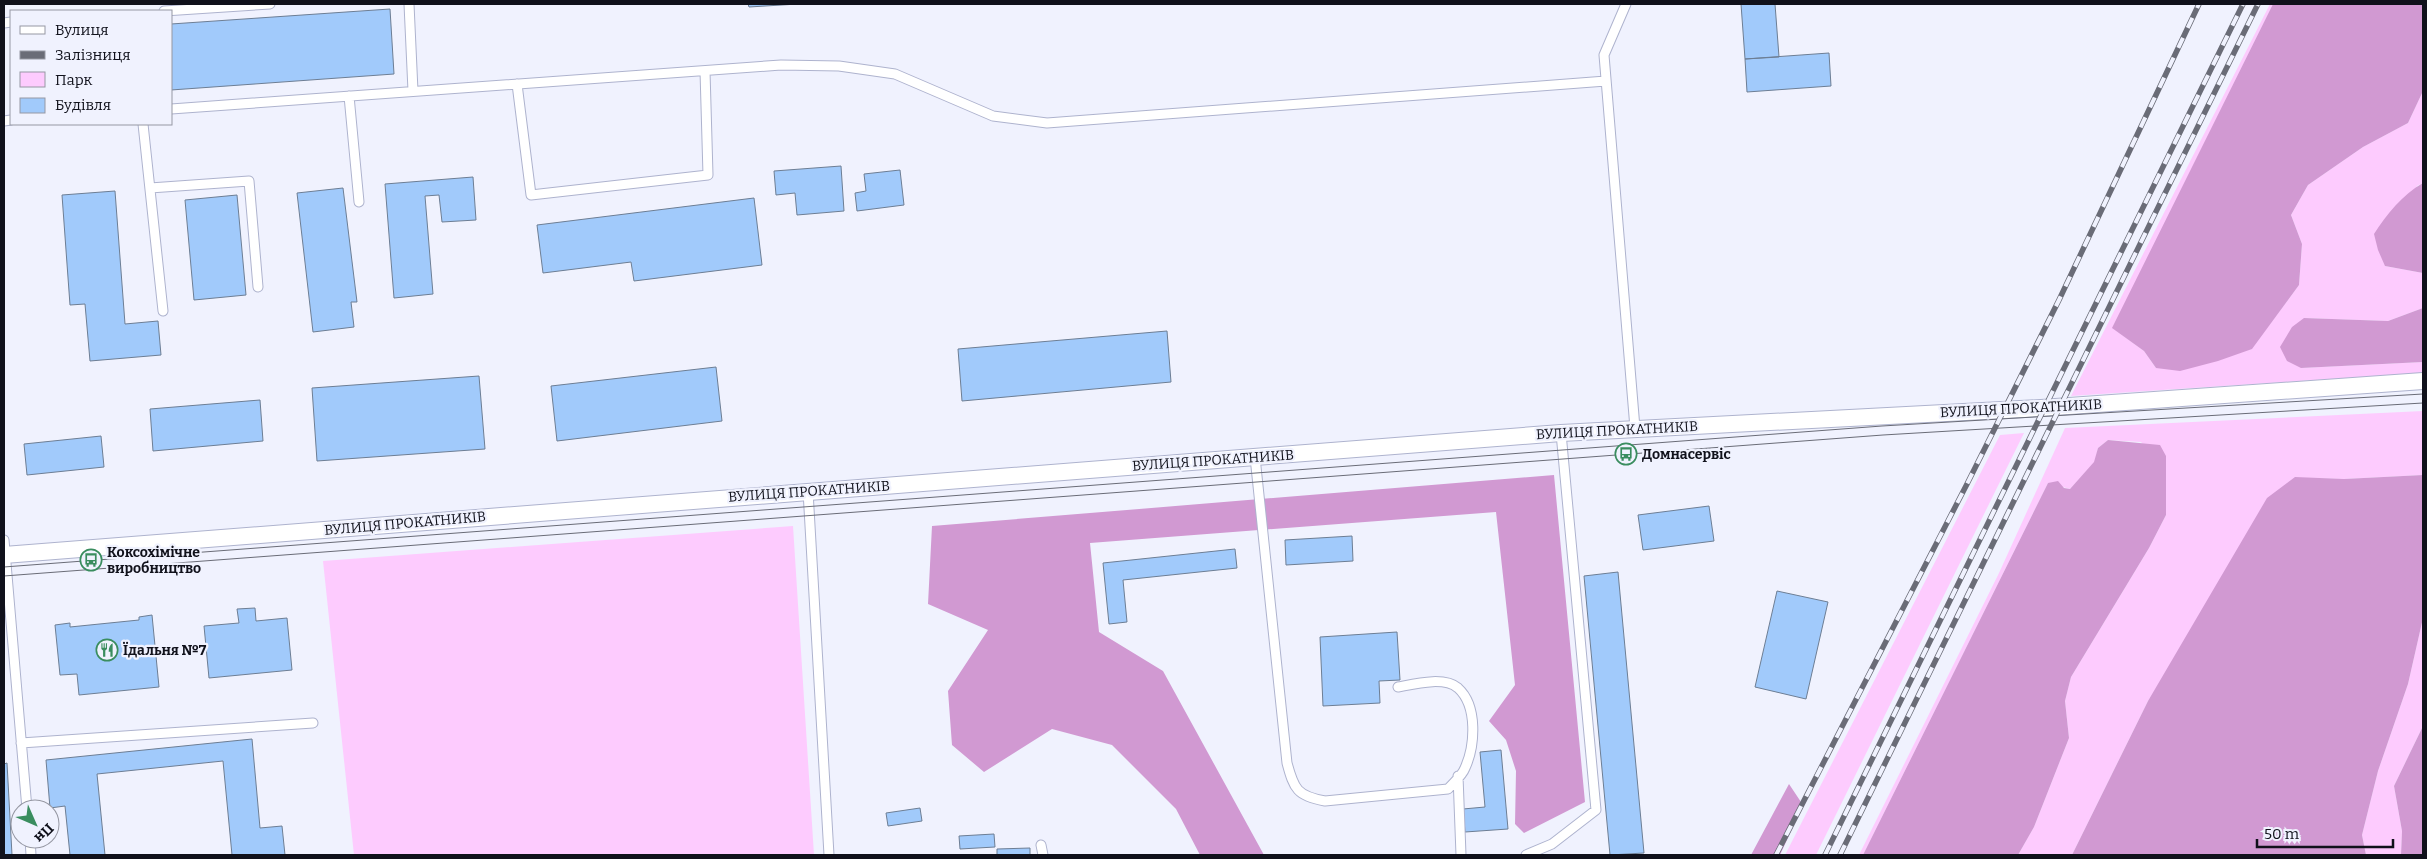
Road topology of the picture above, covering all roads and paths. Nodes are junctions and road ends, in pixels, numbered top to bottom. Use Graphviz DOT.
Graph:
graph roads {
  1 [pos="270,4"];
  2 [pos="409,4"];
  3 [pos="1626,4"];
  4 [pos="172,10"];
  5 [pos="705,71"];
  6 [pos="1606,81"];
  7 [pos="518,84"];
  8 [pos="414,91"];
  9 [pos="349,96"];
  10 [pos="172,109"];
  11 [pos="143,125"];
  12 [pos="150,188"];
  13 [pos="359,202"];
  14 [pos="258,287"];
  15 [pos="163,310"];
  16 [pos="2423,381"];
  17 [pos="1635,428"];
  18 [pos="1561,433"];
  19 [pos="1255,457"];
  20 [pos="808,492"];
  21 [pos="4,550"];
  22 [pos="1398,686"];
  23 [pos="313,723"];
  24 [pos="22,743"];
  25 [pos="1458,776"];
  26 [pos="26,799"];
  27 [pos="1041,845"];
  28 [pos="829,855"];
  29 [pos="1043,855"];
  30 [pos="1461,855"];
  31 [pos="1526,855"];
  1 -- 4 [label="lane"];
  2 -- 8 [label="lane"];
  3 -- 6 [label="lane"];
  5 -- 6 [label="lane"];
  5 -- 7 [label="lane"];
  5 -- 7 [label="lane"];
  6 -- 17 [label="lane"];
  7 -- 8 [label="lane"];
  8 -- 9 [label="lane"];
  9 -- 10 [label="lane"];
  9 -- 13 [label="lane"];
  11 -- 12 [label="lane"];
  12 -- 14 [label="lane"];
  12 -- 15 [label="lane"];
  16 -- 17 [label="street, ВУЛИЦЯ ПРОКАТНИКІВ"];
  17 -- 18 [label="street, ВУЛИЦЯ ПРОКАТНИКІВ"];
  18 -- 19 [label="street, ВУЛИЦЯ ПРОКАТНИКІВ"];
  18 -- 31 [label="lane"];
  19 -- 20 [label="street, ВУЛИЦЯ ПРОКАТНИКІВ"];
  19 -- 25 [label="lane"];
  20 -- 21 [label="street, ВУЛИЦЯ ПРОКАТНИКІВ"];
  20 -- 28 [label="lane"];
  21 -- 24 [label="lane"];
  22 -- 25 [label="lane"];
  23 -- 24 [label="lane"];
  24 -- 26 [label="lane"];
  25 -- 30 [label="lane"];
  27 -- 29 [label="lane"];
}
